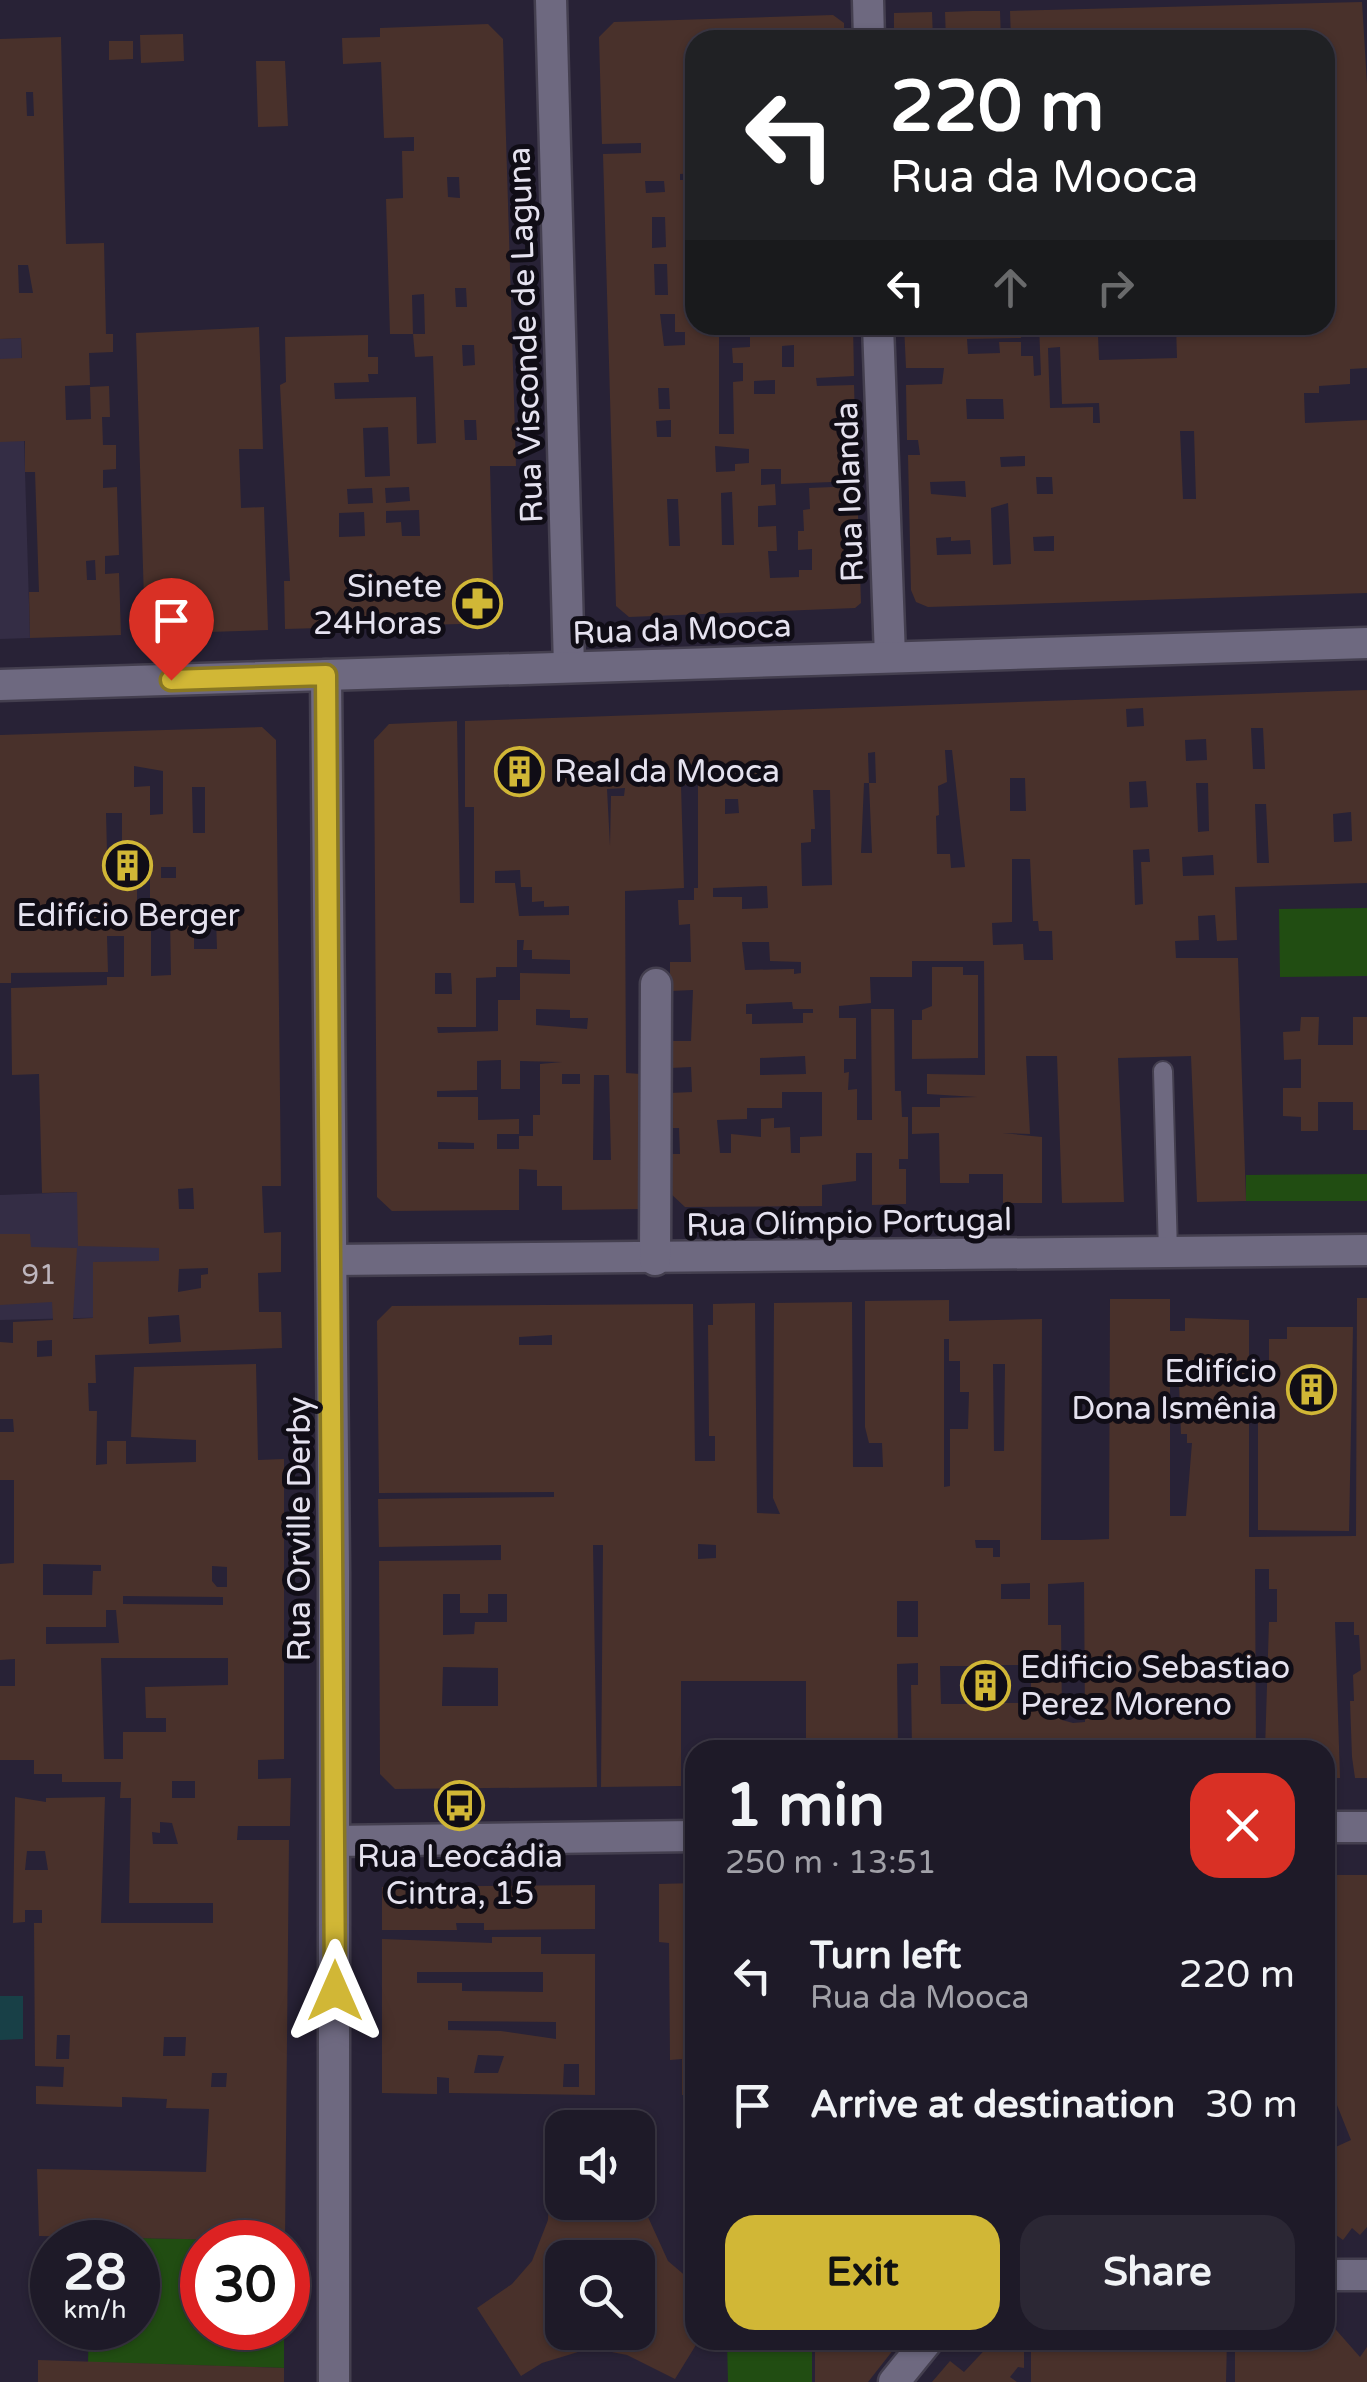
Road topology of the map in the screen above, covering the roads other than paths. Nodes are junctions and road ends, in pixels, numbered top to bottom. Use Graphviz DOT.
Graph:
graph roads {
  1 [pos="550,0"];
  2 [pos="868,0"];
  3 [pos="869,30"];
  4 [pos="878,335"];
  5 [pos="1367,643"];
  6 [pos="890,657"];
  7 [pos="569,667"];
  8 [pos="326,675"];
  9 [pos="0,685"];
  10 [pos="656,984"];
  11 [pos="1163,1071"];
  12 [pos="1367,1250"];
  13 [pos="1168,1252"];
  14 [pos="332,1260"];
  15 [pos="655,1260"];
  16 [pos="1367,1826"];
  17 [pos="1335,1827"];
  18 [pos="685,1836"];
  19 [pos="335,1842"];
  20 [pos="1335,2275"];
  21 [pos="1367,2275"];
  22 [pos="920,2350"];
  23 [pos="334,2382"];
  24 [pos="894,2382"];
  1 -- 7 [label="street, Rua Visconde de Laguna"];
  2 -- 3 [label="street"];
  4 -- 6 [label="street, Rua Iolanda"];
  5 -- 6 [label="street, Rua da Mooca"];
  6 -- 7 [label="street, Rua da Mooca"];
  7 -- 8 [label="street, Rua da Mooca"];
  8 -- 9 [label="street, Rua da Mooca"];
  8 -- 14 [label="street, Rua Orville Derby"];
  10 -- 15 [label="street"];
  11 -- 13 [label="lane"];
  12 -- 13 [label="street, Rua Olímpio Portugal"];
  13 -- 15 [label="street, Rua Olímpio Portugal"];
  14 -- 15 [label="street, Rua Olímpio Portugal"];
  14 -- 19 [label="street, Rua Orville Derby"];
  16 -- 17 [label="street"];
  18 -- 19 [label="street"];
  19 -- 23 [label="street, Rua Orville Derby"];
  20 -- 21 [label="street"];
  22 -- 24 [label="street"];
}
